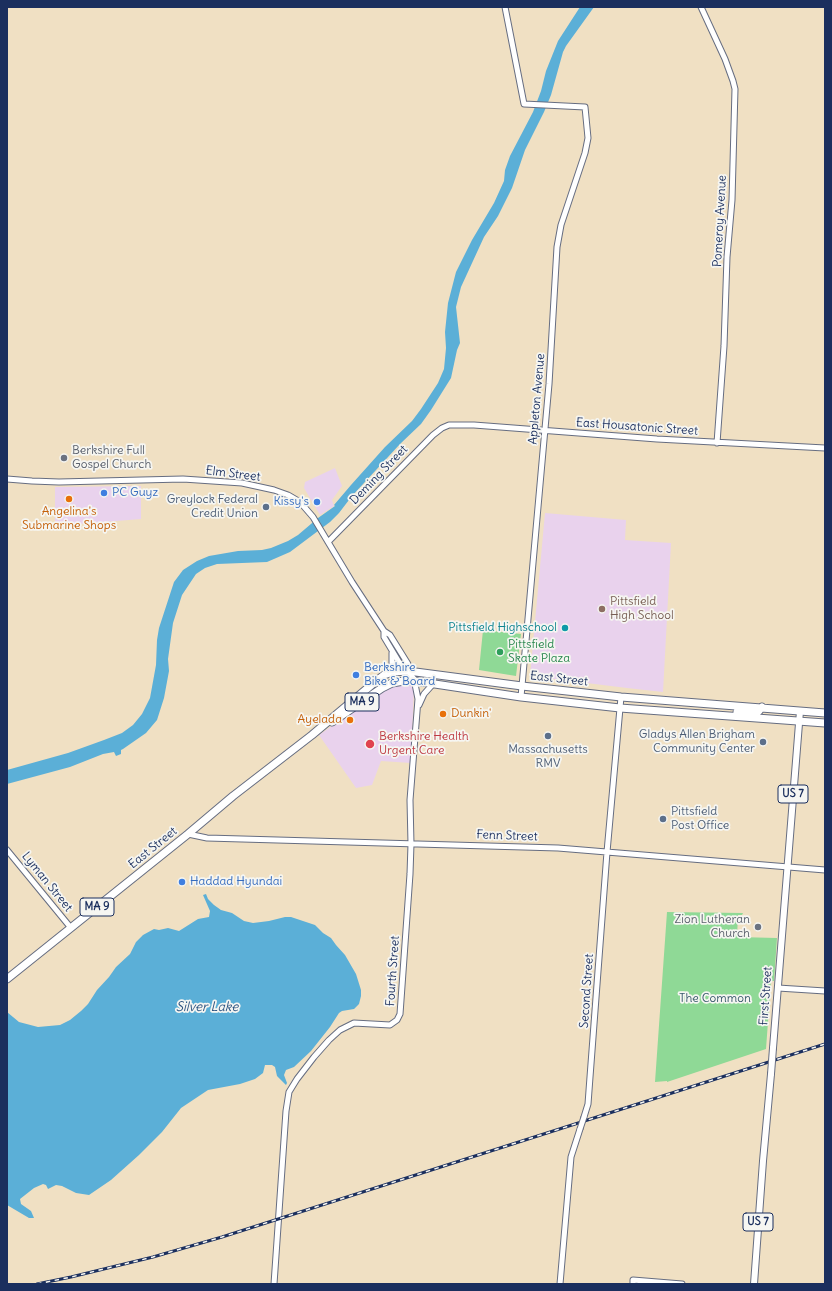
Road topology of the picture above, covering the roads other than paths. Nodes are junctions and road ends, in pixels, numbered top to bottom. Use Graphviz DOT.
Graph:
graph roads {
  1 [pos="505,7"];
  2 [pos="701,7"];
  3 [pos="447,425"];
  4 [pos="544,431"];
  5 [pos="717,442"];
  6 [pos="825,448"];
  7 [pos="7,479"];
  8 [pos="328,542"];
  9 [pos="384,631"];
  10 [pos="392,650"];
  11 [pos="408,671"];
  12 [pos="384,675"];
  13 [pos="415,681"];
  14 [pos="433,684"];
  15 [pos="522,686"];
  16 [pos="521,697"];
  17 [pos="621,697"];
  18 [pos="762,707"];
  19 [pos="620,708"];
  20 [pos="417,710"];
  21 [pos="800,711"];
  22 [pos="825,713"];
  23 [pos="732,716"];
  24 [pos="799,721"];
  25 [pos="825,723"];
  26 [pos="312,735"];
  27 [pos="188,834"];
  28 [pos="411,844"];
  29 [pos="7,850"];
  30 [pos="607,852"];
  31 [pos="787,867"];
  32 [pos="825,870"];
  33 [pos="71,928"];
  34 [pos="7,979"];
  35 [pos="778,988"];
  36 [pos="825,991"];
  37 [pos="633,1282"];
  38 [pos="274,1284"];
  39 [pos="560,1284"];
  40 [pos="682,1284"];
  41 [pos="754,1284"];
  1 -- 4 [label="street, Appleton Avenue"];
  2 -- 5 [label="street, Pomeroy Avenue"];
  3 -- 4 [label="street, East Housatonic Street"];
  3 -- 8 [label="street, Deming Street"];
  4 -- 5 [label="street, East Housatonic Street"];
  4 -- 15 [label="street, Appleton Avenue"];
  5 -- 6 [label="street, East Housatonic Street"];
  7 -- 8 [label="street, Elm Street"];
  8 -- 9 [label="street, Elm Street"];
  9 -- 10 [label="street, Elm Street"];
  9 -- 11 [label="street, Elm Street"];
  10 -- 11 [label="street, Elm Street"];
  10 -- 12 [label="street"];
  11 -- 12 [label="highway, East Street / MA 9"];
  11 -- 13 [label="street, Fourth Street"];
  11 -- 15 [label="highway, East Street / MA 9"];
  12 -- 26 [label="highway, East Street / MA 9"];
  13 -- 14 [label="highway, East Street / MA 9"];
  13 -- 20 [label="street, Fourth Street"];
  13 -- 26 [label="highway, East Street / MA 9"];
  14 -- 16 [label="highway, East Street / MA 9"];
  14 -- 20 [label="street, Fourth Street"];
  15 -- 16 [label="street, Appleton Avenue"];
  15 -- 17 [label="highway, East Street / MA 9"];
  16 -- 19 [label="highway, East Street / MA 9"];
  17 -- 18 [label="highway, East Street / MA 9"];
  17 -- 19 [label="street, Second Street"];
  18 -- 21 [label="highway, East Street / MA 9"];
  18 -- 23 [label="highway"];
  19 -- 23 [label="highway, East Street / MA 9"];
  19 -- 30 [label="street, Second Street"];
  20 -- 28 [label="street, Fourth Street"];
  21 -- 22 [label="highway, East Street"];
  21 -- 24 [label="main road, First Street / US 7"];
  23 -- 24 [label="highway, East Street / MA 9"];
  24 -- 25 [label="highway, East Street"];
  24 -- 31 [label="main road, First Street / US 7"];
  26 -- 27 [label="highway, East Street / MA 9"];
  27 -- 28 [label="street, Fenn Street"];
  27 -- 33 [label="highway, East Street / MA 9"];
  28 -- 30 [label="street, Fenn Street"];
  28 -- 38 [label="street, Fourth Street"];
  29 -- 33 [label="street, Lyman Street"];
  30 -- 31 [label="street, Fenn Street"];
  30 -- 39 [label="street, Second Street, bridge"];
  31 -- 32 [label="street, Fenn Street"];
  31 -- 35 [label="main road, First Street / US 7"];
  33 -- 34 [label="highway, East Street / MA 9"];
  35 -- 36 [label="street"];
  35 -- 41 [label="main road, First Street / US 7, bridge"];
  37 -- 40 [label="street"];
}
